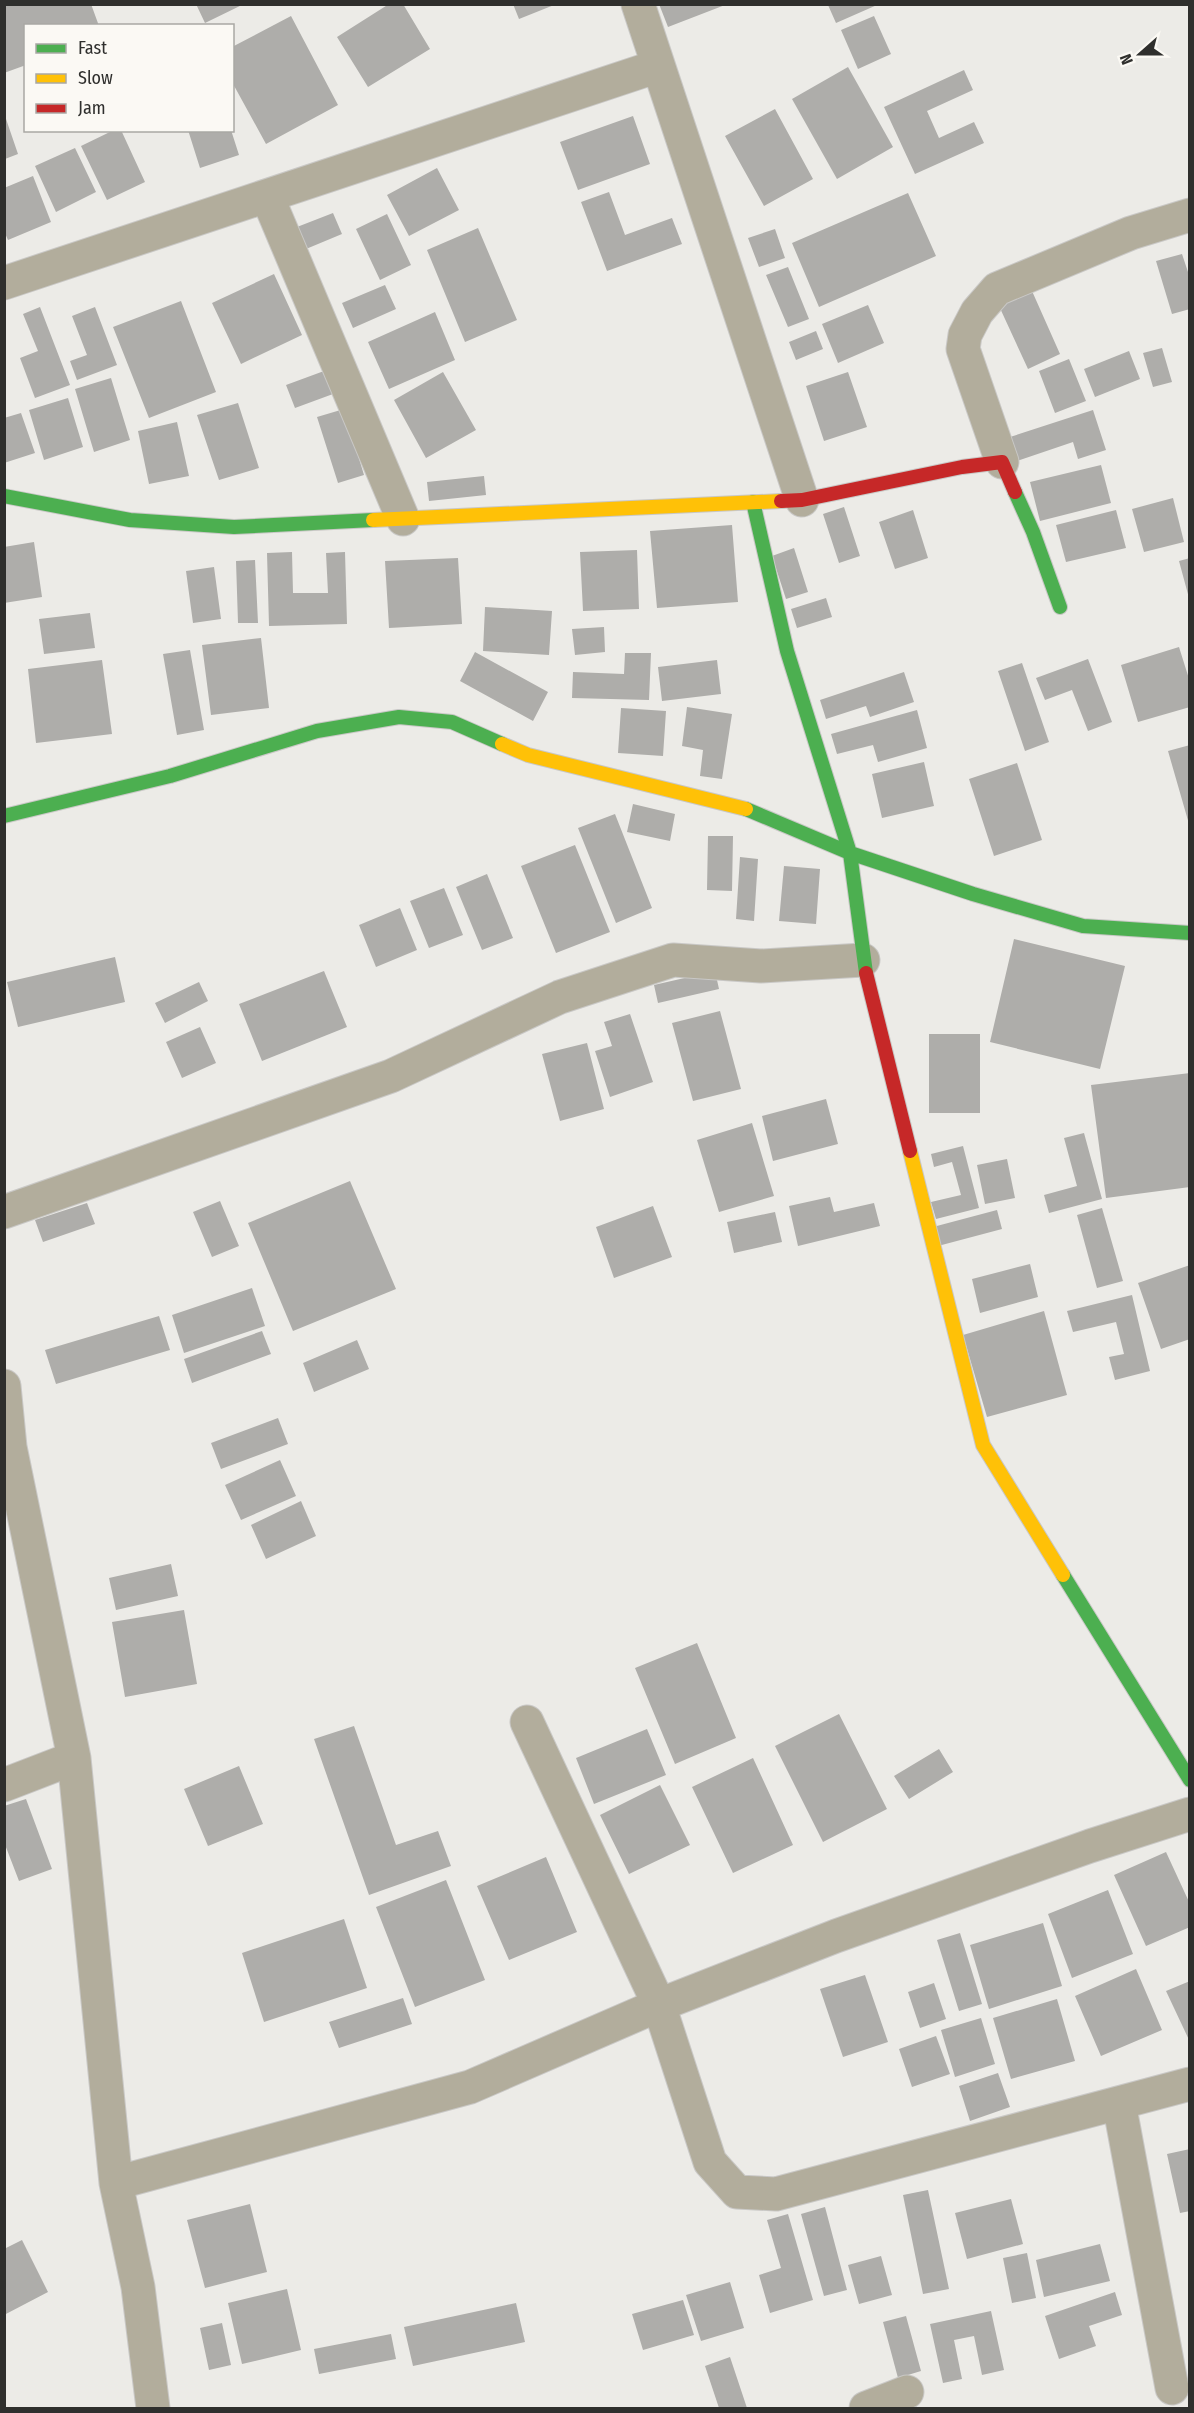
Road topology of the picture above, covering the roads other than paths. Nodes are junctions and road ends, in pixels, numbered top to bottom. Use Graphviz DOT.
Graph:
graph roads {
  1 [pos="638,4"];
  2 [pos="658,66"];
  3 [pos="267,196"];
  4 [pos="1190,215"];
  5 [pos="4,283"];
  6 [pos="1002,462"];
  7 [pos="4,496"];
  8 [pos="802,500"];
  9 [pos="753,502"];
  10 [pos="403,519"];
  11 [pos="1060,607"];
  12 [pos="4,816"];
  13 [pos="850,853"];
  14 [pos="1190,933"];
  15 [pos="863,960"];
  16 [pos="4,1212"];
  17 [pos="4,1386"];
  18 [pos="527,1722"];
  19 [pos="74,1758"];
  20 [pos="1190,1780"];
  21 [pos="4,1785"];
  22 [pos="1190,1814"];
  23 [pos="659,2005"];
  24 [pos="1190,2084"];
  25 [pos="1119,2103"];
  26 [pos="116,2182"];
  27 [pos="1172,2388"];
  28 [pos="907,2392"];
  29 [pos="146,2407"];
  30 [pos="866,2409"];
  1 -- 2 [label="street"];
  2 -- 3 [label="street"];
  2 -- 8 [label="street"];
  3 -- 5 [label="street"];
  3 -- 10 [label="street"];
  4 -- 6 [label="street"];
  6 -- 8 [label="street"];
  6 -- 11 [label="street"];
  7 -- 10 [label="street"];
  8 -- 9 [label="street"];
  9 -- 10 [label="street"];
  9 -- 13 [label="street"];
  12 -- 13 [label="street"];
  13 -- 14 [label="street"];
  13 -- 15 [label="street"];
  15 -- 16 [label="street"];
  15 -- 20 [label="street"];
  17 -- 19 [label="street"];
  18 -- 23 [label="street"];
  19 -- 21 [label="street"];
  19 -- 26 [label="street"];
  22 -- 23 [label="street"];
  23 -- 25 [label="street"];
  23 -- 26 [label="street"];
  24 -- 25 [label="street"];
  25 -- 27 [label="street"];
  26 -- 29 [label="street"];
  28 -- 30 [label="street"];
}
